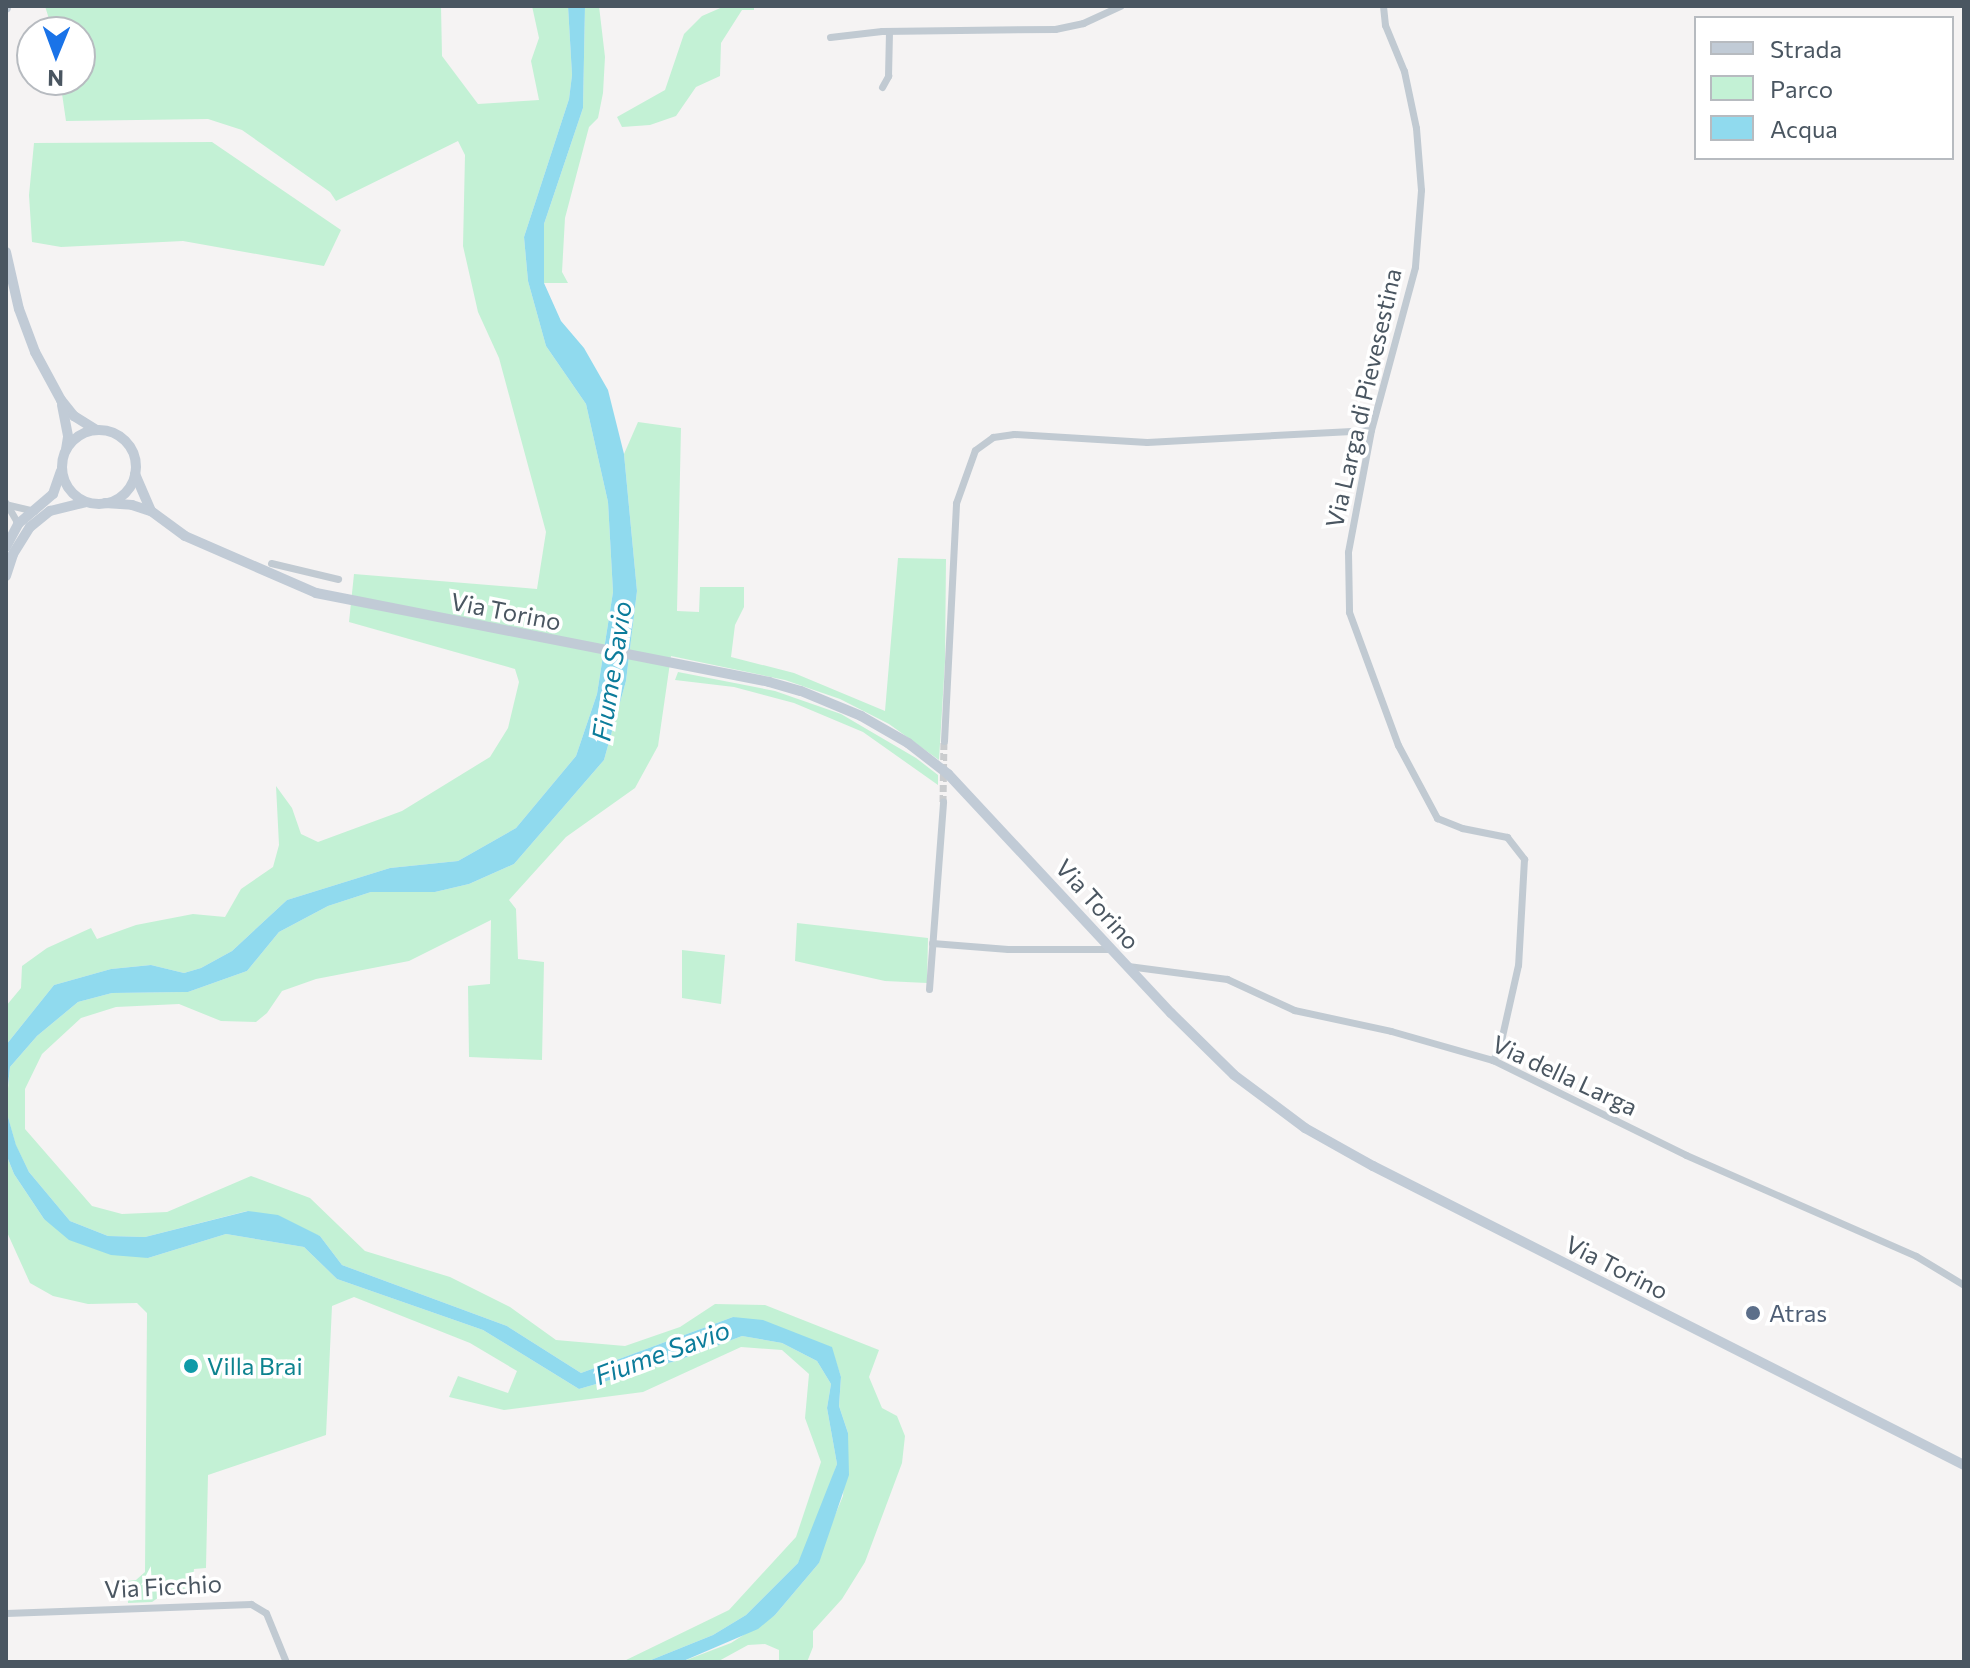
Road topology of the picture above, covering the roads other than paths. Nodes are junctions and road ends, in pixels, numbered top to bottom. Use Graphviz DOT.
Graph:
graph roads {
  1 [pos="1120,6"];
  2 [pos="1383,6"];
  3 [pos="889,31"];
  4 [pos="830,37"];
  5 [pos="882,87"];
  6 [pos="6,252"];
  7 [pos="61,400"];
  8 [pos="96,430"];
  9 [pos="1371,430"];
  10 [pos="65,450"];
  11 [pos="62,469"];
  12 [pos="135,474"];
  13 [pos="86,502"];
  14 [pos="105,503"];
  15 [pos="6,504"];
  16 [pos="34,511"];
  17 [pos="151,511"];
  18 [pos="18,528"];
  19 [pos="6,547"];
  20 [pos="271,563"];
  21 [pos="303,572"];
  22 [pos="6,576"];
  23 [pos="338,579"];
  24 [pos="284,580"];
  25 [pos="944,741"];
  26 [pos="943,802"];
  27 [pos="932,943"];
  28 [pos="1112,949"];
  29 [pos="1128,966"];
  30 [pos="929,989"];
  31 [pos="1493,1060"];
  32 [pos="1964,1285"];
  33 [pos="1964,1465"];
  34 [pos="6,1613"];
  35 [pos="286,1662"];
  1 -- 3 [label="street"];
  2 -- 9 [label="street, Via Larga di Pievesestina"];
  3 -- 4 [label="street"];
  3 -- 5 [label="street"];
  6 -- 7 [label="main road"];
  7 -- 8 [label="main road"];
  7 -- 10 [label="main road"];
  8 -- 10 [label="main road"];
  8 -- 12 [label="main road"];
  9 -- 25 [label="street"];
  9 -- 31 [label="street, Via Larga di Pievesestina"];
  10 -- 11 [label="main road"];
  11 -- 13 [label="main road"];
  11 -- 16 [label="main road"];
  12 -- 14 [label="main road"];
  12 -- 17 [label="main road"];
  13 -- 14 [label="main road"];
  13 -- 18 [label="main road"];
  14 -- 17 [label="main road, Via Torino"];
  15 -- 16 [label="street"];
  15 -- 18 [label="street"];
  16 -- 18 [label="main road"];
  17 -- 24 [label="main road, Via Torino"];
  18 -- 19 [label="main road"];
  18 -- 22 [label="main road"];
  20 -- 21 [label="street"];
  21 -- 23 [label="street"];
  21 -- 24 [label="street"];
  24 -- 28 [label="main road, Via Torino"];
  26 -- 27 [label="street"];
  27 -- 28 [label="street"];
  27 -- 30 [label="street"];
  28 -- 29 [label="main road, Via Torino"];
  29 -- 31 [label="street, Via della Larga"];
  29 -- 33 [label="main road, Via Torino"];
  31 -- 32 [label="street, Via della Larga"];
  34 -- 35 [label="street, Via Ficchio"];
}
